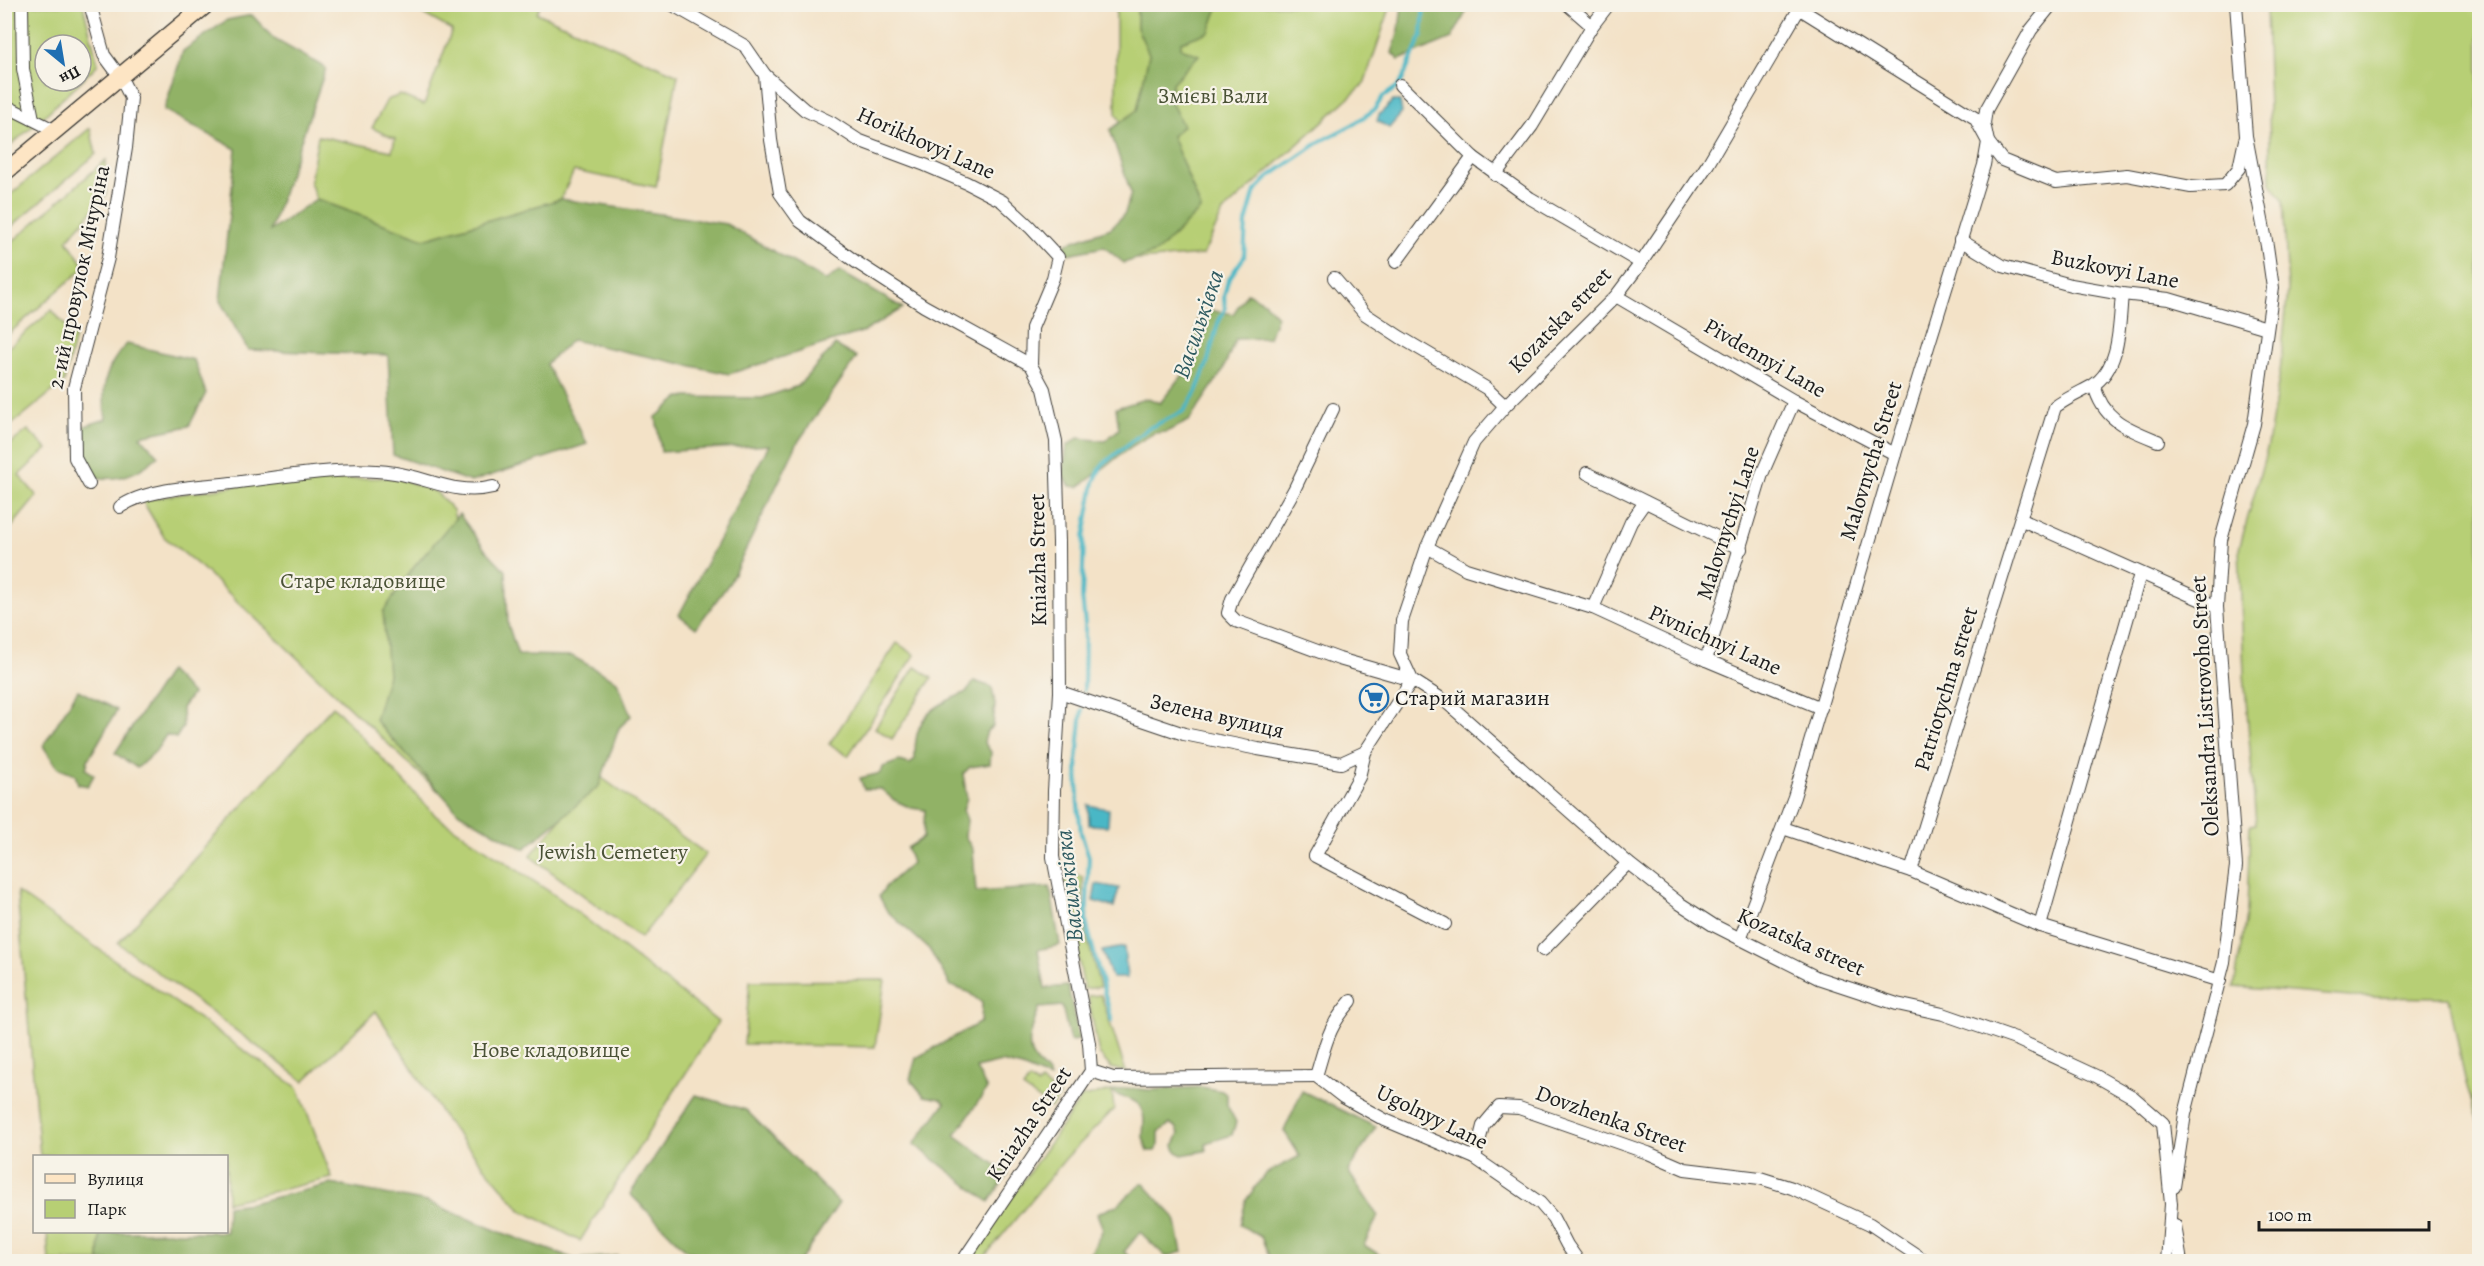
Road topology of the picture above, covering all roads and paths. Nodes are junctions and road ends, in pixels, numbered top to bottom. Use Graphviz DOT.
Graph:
graph roads {
  1 [pos="22,4"];
  2 [pos="90,4"];
  3 [pos="207,4"];
  4 [pos="671,4"];
  5 [pos="1567,4"];
  6 [pos="1609,4"];
  7 [pos="2052,4"];
  8 [pos="2236,4"];
  9 [pos="1801,7"];
  10 [pos="1592,26"];
  11 [pos="765,75"];
  12 [pos="121,78"];
  13 [pos="1400,85"];
  14 [pos="4,105"];
  15 [pos="33,119"];
  16 [pos="56,131"];
  17 [pos="2246,136"];
  18 [pos="1988,142"];
  19 [pos="1473,157"];
  20 [pos="4,173"];
  21 [pos="1495,175"];
  22 [pos="1960,240"];
  23 [pos="1396,262"];
  24 [pos="1641,263"];
  25 [pos="1334,278"];
  26 [pos="2122,294"];
  27 [pos="1616,296"];
  28 [pos="2267,328"];
  29 [pos="1031,365"];
  30 [pos="2094,385"];
  31 [pos="1794,400"];
  32 [pos="1505,406"];
  33 [pos="1333,409"];
  34 [pos="2158,441"];
  35 [pos="1895,454"];
  36 [pos="1587,473"];
  37 [pos="89,484"];
  38 [pos="493,487"];
  39 [pos="1645,502"];
  40 [pos="120,507"];
  41 [pos="2022,520"];
  42 [pos="1427,547"];
  43 [pos="1741,549"];
  44 [pos="2140,574"];
  45 [pos="2217,607"];
  46 [pos="1593,608"];
  47 [pos="1706,660"];
  48 [pos="1413,680"];
  49 [pos="1060,692"];
  50 [pos="1821,708"];
  51 [pos="1365,752"];
  52 [pos="1783,828"];
  53 [pos="1628,863"];
  54 [pos="1911,871"];
  55 [pos="1445,924"];
  56 [pos="2040,926"];
  57 [pos="1740,939"];
  58 [pos="1543,950"];
  59 [pos="2220,981"];
  60 [pos="1350,1001"];
  61 [pos="1090,1071"];
  62 [pos="1316,1076"];
  63 [pos="2185,1114"];
  64 [pos="2163,1123"];
  65 [pos="1475,1158"];
  66 [pos="2171,1204"];
  67 [pos="962,1262"];
  68 [pos="1580,1262"];
  69 [pos="1927,1262"];
  70 [pos="2167,1262"];
  71 [pos="2181,1262"];
  1 -- 15 [label="street"];
  2 -- 12 [label="street, 2-ий провулок Мічуріна"];
  3 -- 12 [label="main road"];
  4 -- 11 [label="street"];
  5 -- 10 [label="street"];
  6 -- 10 [label="street"];
  7 -- 18 [label="street, Malovnycha Street"];
  8 -- 17 [label="street, Oleksandra Listrovoho Street"];
  9 -- 18 [label="street"];
  9 -- 24 [label="street, Kozatska street"];
  10 -- 21 [label="street"];
  11 -- 29 [label="street"];
  11 -- 29 [label="street, Horikhovyi Lane"];
  12 -- 16 [label="main road"];
  12 -- 37 [label="street, 2-ий провулок Мічуріна"];
  13 -- 19 [label="street"];
  14 -- 15 [label="street"];
  15 -- 16 [label="street"];
  16 -- 20 [label="main road"];
  17 -- 18 [label="street"];
  17 -- 28 [label="street, Oleksandra Listrovoho Street"];
  18 -- 22 [label="street, Malovnycha Street"];
  19 -- 21 [label="street"];
  19 -- 23 [label="street"];
  21 -- 24 [label="street"];
  22 -- 26 [label="street, Buzkovyi Lane"];
  22 -- 35 [label="street, Malovnycha Street"];
  24 -- 27 [label="street, Kozatska street"];
  25 -- 32 [label="street"];
  26 -- 28 [label="street, Buzkovyi Lane"];
  26 -- 30 [label="street, Patriotychna street"];
  27 -- 31 [label="street, Pivdennyi Lane"];
  27 -- 32 [label="street, Kozatska street"];
  28 -- 45 [label="street, Oleksandra Listrovoho Street"];
  29 -- 49 [label="street, Kniazha Street"];
  30 -- 34 [label="street"];
  30 -- 41 [label="street, Patriotychna street"];
  31 -- 35 [label="street, Pivdennyi Lane"];
  31 -- 43 [label="street, Malovnychyi Lane"];
  32 -- 42 [label="street, Kozatska street"];
  33 -- 48 [label="street"];
  35 -- 50 [label="street, Malovnycha Street"];
  36 -- 39 [label="street"];
  38 -- 40 [label="street"];
  39 -- 43 [label="street"];
  39 -- 46 [label="street"];
  41 -- 44 [label="street"];
  41 -- 54 [label="street, Patriotychna street"];
  42 -- 46 [label="street, Pivnichnyi Lane"];
  42 -- 48 [label="street, Kozatska street"];
  43 -- 47 [label="street, Malovnychyi Lane"];
  44 -- 45 [label="street"];
  44 -- 56 [label="street"];
  45 -- 59 [label="street, Oleksandra Listrovoho Street"];
  46 -- 47 [label="street, Pivnichnyi Lane"];
  47 -- 50 [label="street, Pivnichnyi Lane"];
  48 -- 51 [label="street"];
  48 -- 53 [label="street, Kozatska street"];
  49 -- 51 [label="street, Зелена вулиця"];
  49 -- 61 [label="street, Kniazha Street"];
  50 -- 52 [label="street, Malovnycha Street"];
  51 -- 55 [label="street"];
  52 -- 54 [label="street"];
  52 -- 57 [label="street, Malovnycha Street"];
  53 -- 57 [label="street, Kozatska street"];
  53 -- 58 [label="street"];
  54 -- 56 [label="street"];
  56 -- 59 [label="street"];
  57 -- 64 [label="street, Kozatska street"];
  59 -- 63 [label="street, Oleksandra Listrovoho Street"];
  60 -- 62 [label="street"];
  61 -- 62 [label="street"];
  61 -- 67 [label="street, Kniazha Street"];
  62 -- 65 [label="street, Ugolnyy Lane"];
  63 -- 64 [label="street"];
  63 -- 66 [label="street, Oleksandra Listrovoho Street"];
  64 -- 66 [label="street"];
  65 -- 68 [label="street, Ugolnyy Lane"];
  65 -- 69 [label="street, Dovzhenka Street"];
  66 -- 70 [label="street"];
  66 -- 71 [label="street, Oleksandra Listrovoho Street"];
}
